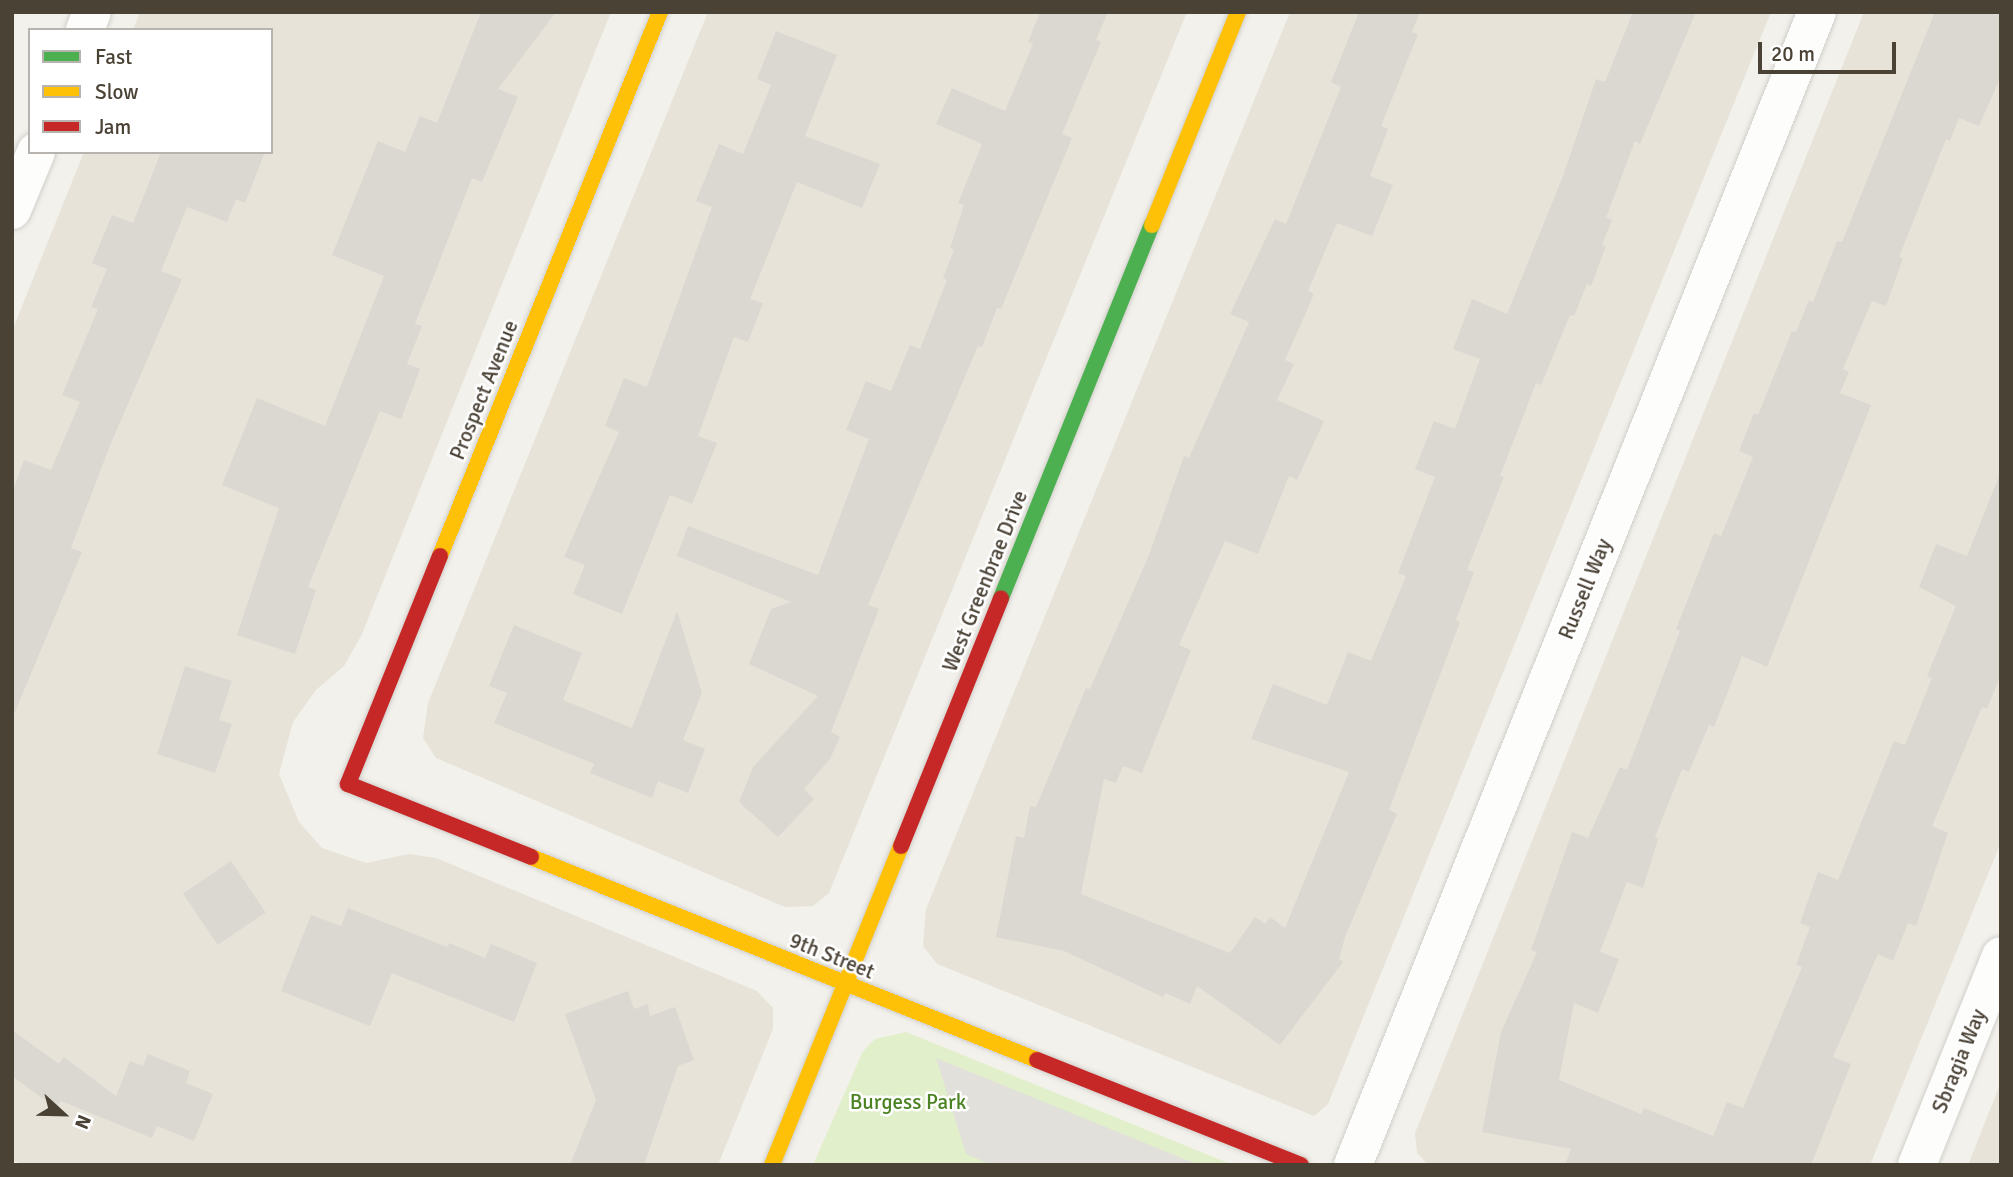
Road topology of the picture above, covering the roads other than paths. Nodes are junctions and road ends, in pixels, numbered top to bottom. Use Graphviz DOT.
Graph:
graph roads {
  1 [pos="660,12"];
  2 [pos="1238,12"];
  3 [pos="1817,12"];
  4 [pos="35,154"];
  5 [pos="12,210"];
  6 [pos="348,784"];
  7 [pos="2001,956"];
  8 [pos="845,983"];
  9 [pos="772,1165"];
  10 [pos="1301,1165"];
  11 [pos="1353,1165"];
  12 [pos="1917,1165"];
  1 -- 6 [label="street, Prospect Avenue"];
  2 -- 8 [label="street, West Greenbrae Drive"];
  3 -- 11 [label="street, Russell Way"];
  4 -- 5 [label="street"];
  6 -- 8 [label="street, 9th Street"];
  7 -- 12 [label="street, Sbragia Way"];
  8 -- 9 [label="street, West Greenbrae Drive"];
  8 -- 10 [label="street, 9th Street"];
}
